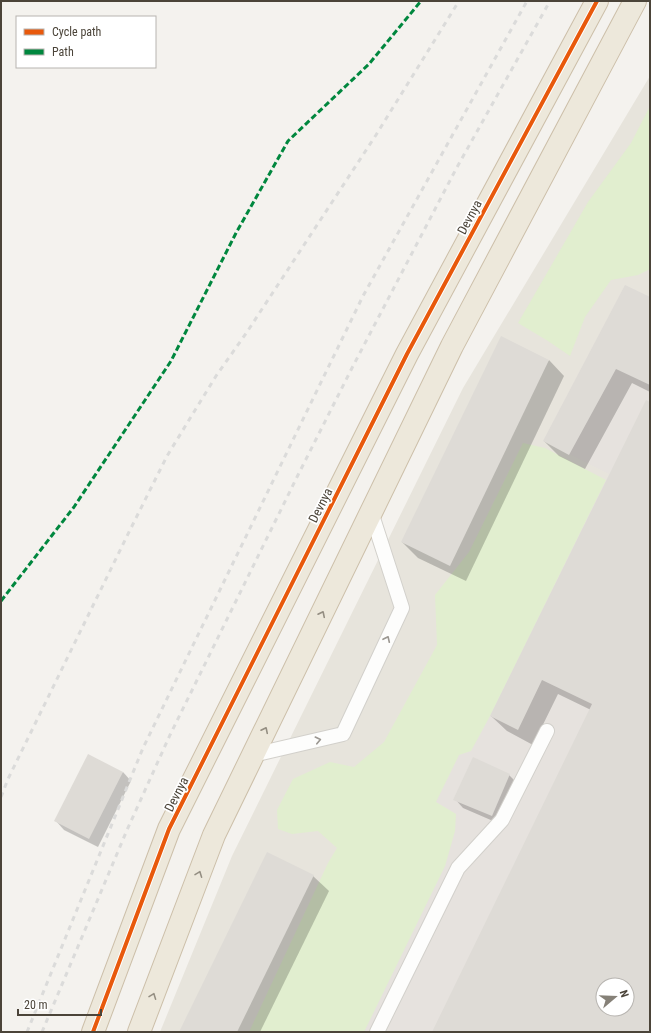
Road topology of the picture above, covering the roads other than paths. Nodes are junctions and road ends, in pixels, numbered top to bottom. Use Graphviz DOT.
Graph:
graph roads {
  1 [pos="597,1"];
  2 [pos="635,1"];
  3 [pos="372,512"];
  4 [pos="547,731"];
  5 [pos="253,755"];
  6 [pos="93,1032"];
  7 [pos="139,1032"];
  8 [pos="377,1032"];
  1 -- 6 [label="highway, Devnya"];
  2 -- 3 [label="highway"];
  5 -- 3 [label="highway, one-way"];
  5 -- 3 [label="lane, one-way"];
  4 -- 8 [label="lane"];
  7 -- 5 [label="highway, one-way"];
}
